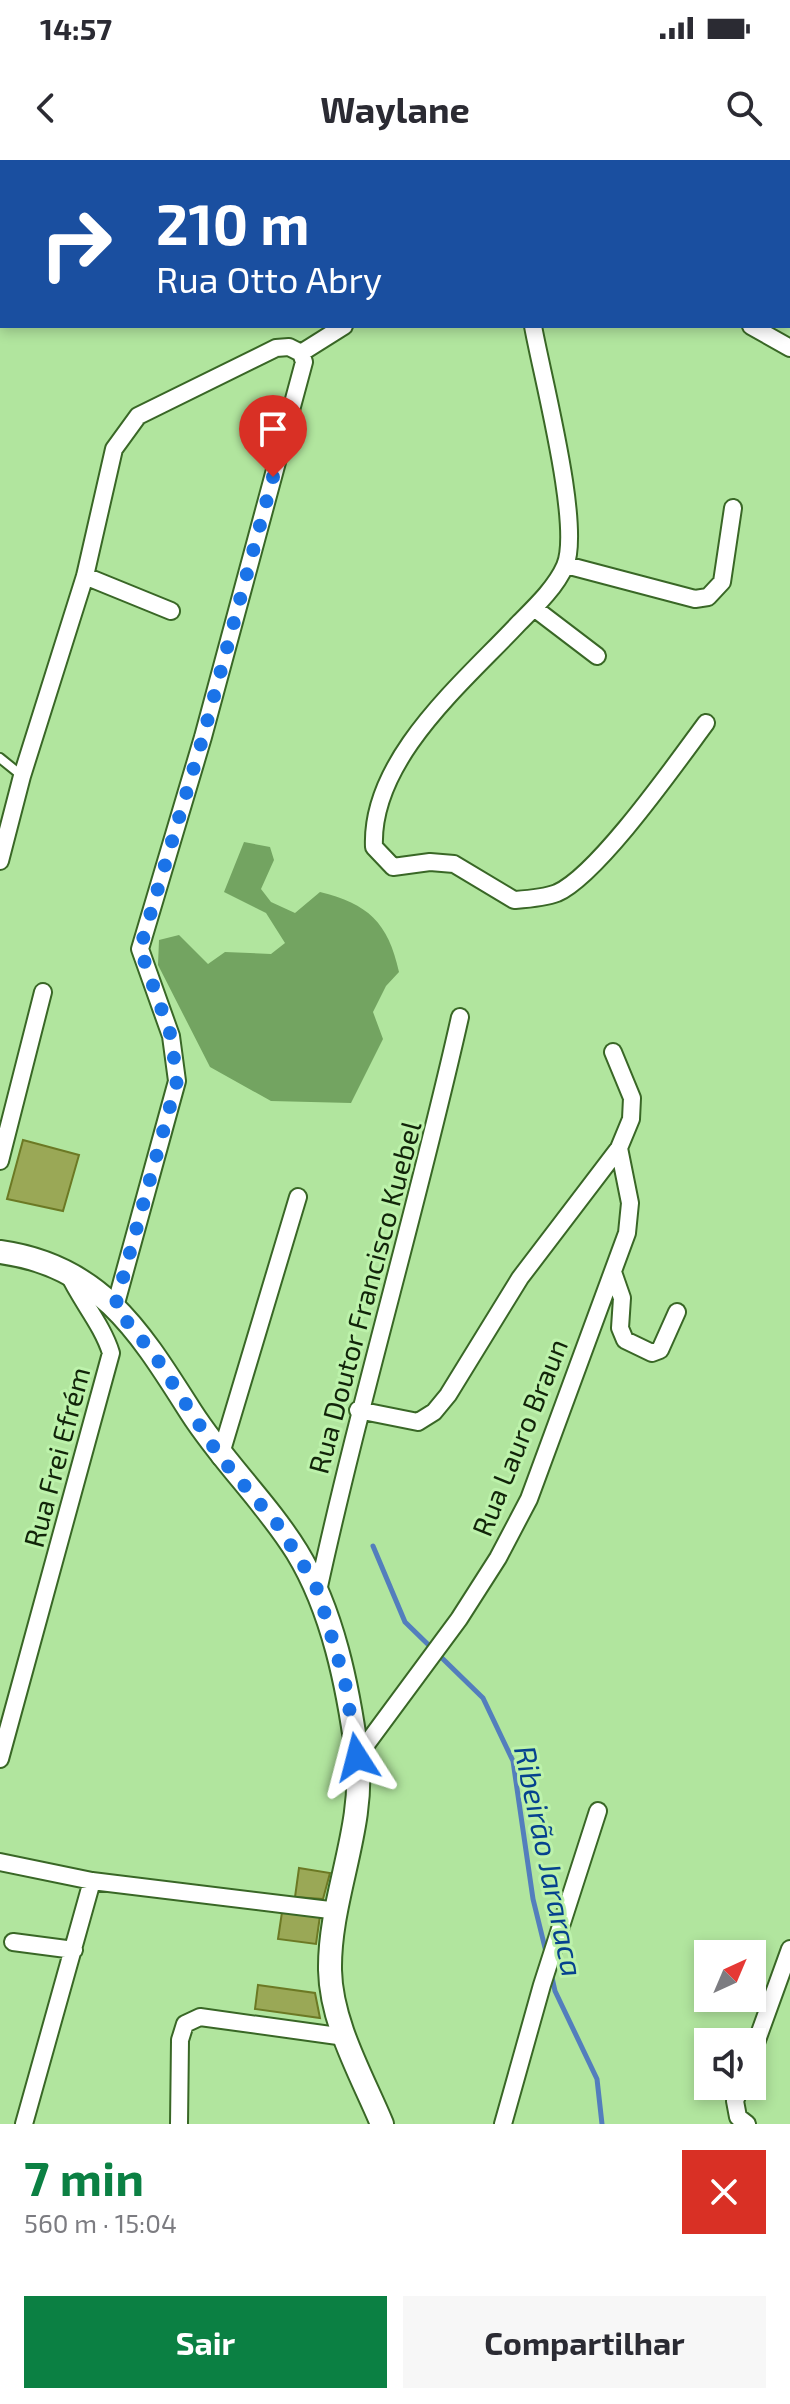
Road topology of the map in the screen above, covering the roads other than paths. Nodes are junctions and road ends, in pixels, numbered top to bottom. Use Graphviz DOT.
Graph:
graph roads {
  1 [pos="341,328"];
  2 [pos="533,328"];
  3 [pos="755,328"];
  4 [pos="790,348"];
  5 [pos="301,353"];
  6 [pos="733,508"];
  7 [pos="566,565"];
  8 [pos="85,576"];
  9 [pos="534,608"];
  10 [pos="171,611"];
  11 [pos="597,656"];
  12 [pos="706,723"];
  13 [pos="0,758"];
  14 [pos="22,776"];
  15 [pos="0,861"];
  16 [pos="43,992"];
  17 [pos="460,1017"];
  18 [pos="613,1052"];
  19 [pos="619,1148"];
  20 [pos="0,1161"];
  21 [pos="298,1197"];
  22 [pos="0,1252"];
  23 [pos="67,1270"];
  24 [pos="614,1275"];
  25 [pos="115,1307"];
  26 [pos="677,1312"];
  27 [pos="358,1410"];
  28 [pos="220,1457"];
  29 [pos="318,1591"];
  30 [pos="357,1757"];
  31 [pos="0,1759"];
  32 [pos="598,1811"];
  33 [pos="0,1862"];
  34 [pos="92,1881"];
  35 [pos="338,1911"];
  36 [pos="13,1942"];
  37 [pos="790,1949"];
  38 [pos="74,1950"];
  39 [pos="761,2028"];
  40 [pos="345,2037"];
  41 [pos="735,2100"];
  42 [pos="24,2124"];
  43 [pos="179,2124"];
  44 [pos="382,2124"];
  45 [pos="503,2124"];
  46 [pos="747,2124"];
  1 -- 5 [label="street"];
  2 -- 7 [label="street"];
  3 -- 4 [label="street"];
  5 -- 8 [label="street"];
  5 -- 25 [label="street"];
  6 -- 7 [label="street"];
  7 -- 9 [label="street"];
  8 -- 10 [label="street"];
  8 -- 14 [label="street"];
  9 -- 11 [label="street"];
  9 -- 12 [label="street"];
  13 -- 14 [label="lane"];
  14 -- 15 [label="street"];
  16 -- 20 [label="street"];
  17 -- 27 [label="street, Rua Doutor Francisco Kuebel"];
  18 -- 19 [label="street"];
  19 -- 24 [label="street, Rua Lauro Braun"];
  19 -- 27 [label="street"];
  21 -- 28 [label="street"];
  22 -- 23 [label="main road"];
  23 -- 25 [label="main road"];
  23 -- 31 [label="street, Rua Frei Efrém"];
  24 -- 26 [label="street"];
  24 -- 30 [label="street, Rua Lauro Braun"];
  25 -- 28 [label="main road"];
  27 -- 29 [label="street, Rua Doutor Francisco Kuebel"];
  28 -- 29 [label="main road"];
  29 -- 30 [label="main road"];
  30 -- 35 [label="main road"];
  32 -- 45 [label="street"];
  33 -- 34 [label="street"];
  34 -- 35 [label="street"];
  34 -- 38 [label="street"];
  35 -- 40 [label="main road"];
  36 -- 38 [label="street"];
  37 -- 39 [label="street"];
  38 -- 42 [label="street"];
  40 -- 43 [label="street"];
  40 -- 44 [label="main road"];
  41 -- 46 [label="street"];
}
